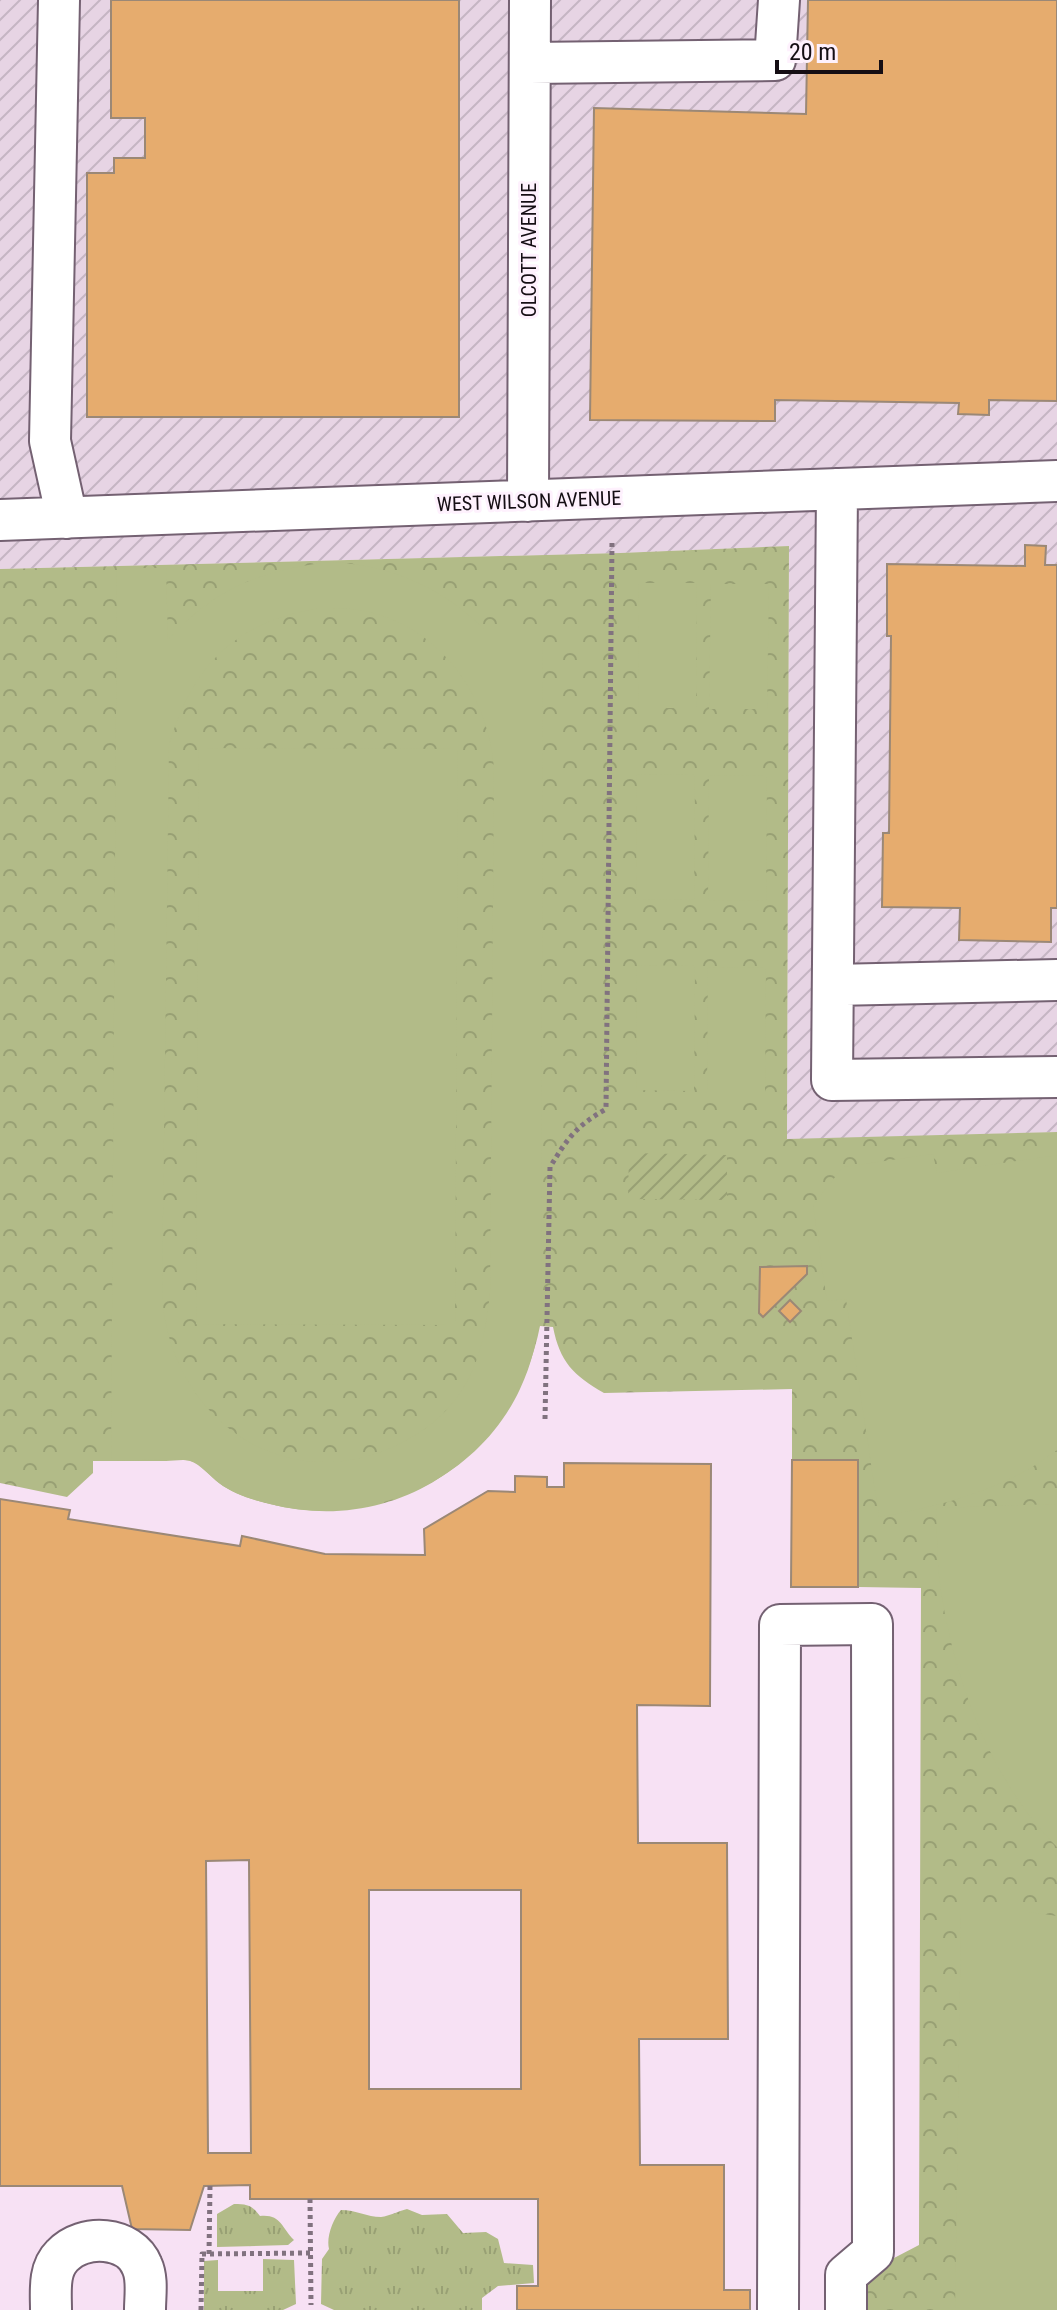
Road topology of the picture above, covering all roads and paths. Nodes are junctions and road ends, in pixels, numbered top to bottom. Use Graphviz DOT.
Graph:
graph roads {
  1 [pos="59,0"];
  2 [pos="530,0"];
  3 [pos="779,0"];
  4 [pos="530,63"];
  5 [pos="1057,481"];
  6 [pos="837,489"];
  7 [pos="528,501"];
  8 [pos="67,518"];
  9 [pos="0,520"];
  10 [pos="612,541"];
  11 [pos="1057,980"];
  12 [pos="834,985"];
  13 [pos="1057,1077"];
  14 [pos="545,1419"];
  15 [pos="210,2186"];
  16 [pos="310,2199"];
  17 [pos="311,2253"];
  18 [pos="209,2254"];
  19 [pos="311,2305"];
  20 [pos="51,2310"];
  21 [pos="145,2310"];
  22 [pos="201,2310"];
  23 [pos="778,2310"];
  24 [pos="846,2310"];
  1 -- 8 [label="street"];
  2 -- 4 [label="street, OLCOTT AVENUE"];
  3 -- 4 [label="street"];
  4 -- 7 [label="street, OLCOTT AVENUE"];
  5 -- 6 [label="street, WEST WILSON AVENUE"];
  6 -- 7 [label="street, WEST WILSON AVENUE"];
  6 -- 12 [label="street"];
  7 -- 8 [label="street, WEST WILSON AVENUE"];
  8 -- 9 [label="street, WEST WILSON AVENUE"];
  10 -- 14 [label="path"];
  11 -- 12 [label="street"];
  12 -- 13 [label="street"];
  15 -- 18 [label="path"];
  16 -- 17 [label="path"];
  17 -- 18 [label="path"];
  17 -- 19 [label="path"];
  18 -- 22 [label="path"];
  20 -- 21 [label="street"];
  23 -- 24 [label="street"];
}
